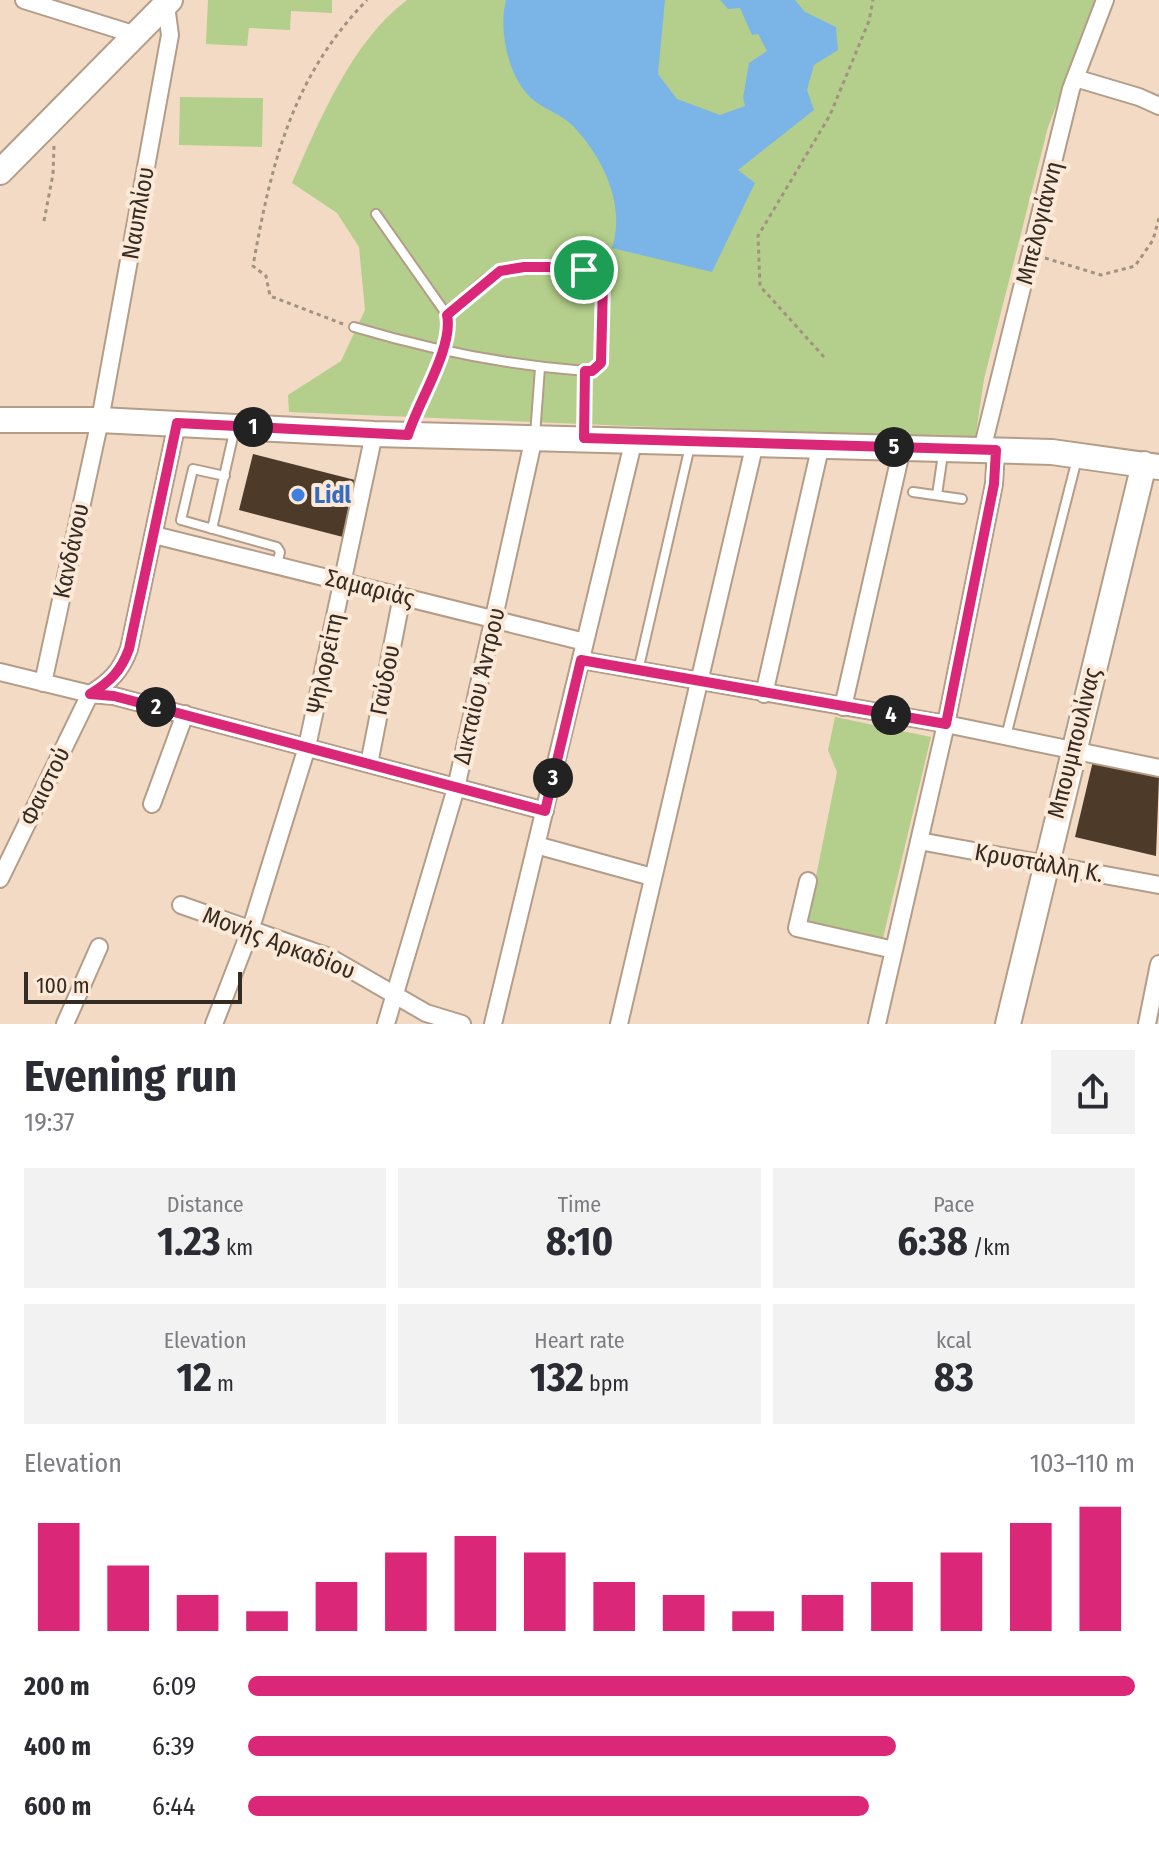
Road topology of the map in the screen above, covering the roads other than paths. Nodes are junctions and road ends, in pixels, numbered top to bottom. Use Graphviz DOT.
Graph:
graph roads {
  1 [pos="24,0"];
  2 [pos="1105,0"];
  3 [pos="166,4"];
  4 [pos="136,35"];
  5 [pos="1075,78"];
  6 [pos="1159,106"];
  7 [pos="0,172"];
  8 [pos="376,214"];
  9 [pos="447,315"];
  10 [pos="354,327"];
  11 [pos="442,353"];
  12 [pos="540,368"];
  13 [pos="585,371"];
  14 [pos="100,420"];
  15 [pos="0,421"];
  16 [pos="177,423"];
  17 [pos="235,426"];
  18 [pos="374,434"];
  19 [pos="408,435"];
  20 [pos="534,437"];
  21 [pos="584,438"];
  22 [pos="634,439"];
  23 [pos="691,440"];
  24 [pos="755,443"];
  25 [pos="821,444"];
  26 [pos="902,448"];
  27 [pos="944,449"];
  28 [pos="989,450"];
  29 [pos="1078,454"];
  30 [pos="1151,465"];
  31 [pos="225,476"];
  32 [pos="913,492"];
  33 [pos="937,495"];
  34 [pos="962,499"];
  35 [pos="212,529"];
  36 [pos="154,535"];
  37 [pos="277,565"];
  38 [pos="343,582"];
  39 [pos="402,596"];
  40 [pos="495,619"];
  41 [pos="585,642"];
  42 [pos="581,660"];
  43 [pos="638,671"];
  44 [pos="0,672"];
  45 [pos="43,683"];
  46 [pos="696,683"];
  47 [pos="90,694"];
  48 [pos="764,694"];
  49 [pos="843,707"];
  50 [pos="185,714"];
  51 [pos="946,724"];
  52 [pos="1006,736"];
  53 [pos="307,747"];
  54 [pos="1072,749"];
  55 [pos="369,764"];
  56 [pos="1159,768"];
  57 [pos="456,788"];
  58 [pos="152,804"];
  59 [pos="545,811"];
  60 [pos="919,841"];
  61 [pos="536,845"];
  62 [pos="1046,863"];
  63 [pos="652,877"];
  64 [pos="0,879"];
  65 [pos="808,881"];
  66 [pos="1159,885"];
  67 [pos="181,905"];
  68 [pos="250,931"];
  69 [pos="99,947"];
  70 [pos="894,950"];
  71 [pos="1159,964"];
  72 [pos="397,997"];
  73 [pos="65,1024"];
  74 [pos="214,1024"];
  75 [pos="386,1024"];
  76 [pos="462,1024"];
  77 [pos="493,1024"];
  78 [pos="619,1024"];
  79 [pos="877,1024"];
  80 [pos="1008,1024"];
  81 [pos="1147,1024"];
  1 -- 4 [label="street"];
  2 -- 5 [label="street, Μπελογιάννη"];
  3 -- 4 [label="street"];
  3 -- 14 [label="street, Ναυπλίου"];
  4 -- 7 [label="street"];
  5 -- 6 [label="street"];
  5 -- 28 [label="street, Μπελογιάννη"];
  8 -- 9 [label="lane"];
  9 -- 11 [label="lane"];
  9 -- 13 [label="lane"];
  10 -- 11 [label="lane"];
  11 -- 12 [label="lane"];
  11 -- 19 [label="lane"];
  12 -- 13 [label="lane"];
  12 -- 20 [label="lane"];
  13 -- 21 [label="lane"];
  14 -- 15 [label="street"];
  14 -- 16 [label="street"];
  14 -- 45 [label="street, Κανδάνου"];
  16 -- 17 [label="street"];
  16 -- 36 [label="street"];
  17 -- 18 [label="street"];
  17 -- 31 [label="lane"];
  18 -- 19 [label="street"];
  18 -- 38 [label="street, Ψηλορείτη"];
  19 -- 20 [label="street"];
  20 -- 21 [label="street"];
  20 -- 40 [label="street, Δικταίου Άντρου"];
  21 -- 22 [label="street"];
  22 -- 23 [label="street"];
  22 -- 41 [label="street"];
  23 -- 24 [label="street"];
  23 -- 43 [label="lane"];
  24 -- 25 [label="street"];
  24 -- 46 [label="street"];
  25 -- 26 [label="street"];
  25 -- 48 [label="street"];
  26 -- 27 [label="street"];
  26 -- 49 [label="street"];
  27 -- 28 [label="street"];
  27 -- 33 [label="lane"];
  28 -- 29 [label="street"];
  28 -- 51 [label="street, Μπελογιάννη"];
  29 -- 30 [label="street"];
  29 -- 52 [label="lane"];
  30 -- 54 [label="street, Μπουμπουλίνας"];
  31 -- 35 [label="lane"];
  31 -- 35 [label="lane"];
  32 -- 33 [label="lane"];
  33 -- 34 [label="lane"];
  35 -- 37 [label="lane"];
  36 -- 37 [label="street, Σαμαριάς"];
  36 -- 47 [label="street"];
  37 -- 38 [label="street, Σαμαριάς"];
  38 -- 39 [label="street, Σαμαριάς"];
  38 -- 53 [label="street, Ψηλορείτη"];
  39 -- 40 [label="street, Σαμαριάς"];
  39 -- 55 [label="street, Γαύδου"];
  40 -- 41 [label="street, Σαμαριάς"];
  40 -- 57 [label="street, Δικταίου Άντρου"];
  41 -- 42 [label="street"];
  42 -- 43 [label="street"];
  42 -- 59 [label="street"];
  43 -- 46 [label="street"];
  44 -- 45 [label="street"];
  45 -- 47 [label="street"];
  46 -- 48 [label="street"];
  46 -- 63 [label="street"];
  47 -- 50 [label="street"];
  47 -- 64 [label="street, Φαιστού"];
  48 -- 49 [label="street"];
  49 -- 51 [label="street"];
  50 -- 53 [label="street"];
  50 -- 58 [label="street"];
  51 -- 52 [label="street"];
  51 -- 60 [label="street, Μπελογιάννη"];
  52 -- 54 [label="street"];
  53 -- 55 [label="street"];
  53 -- 68 [label="street, Ψηλορείτη"];
  54 -- 56 [label="street"];
  54 -- 62 [label="street, Μπουμπουλίνας"];
  55 -- 57 [label="street"];
  57 -- 59 [label="street"];
  57 -- 72 [label="street, Δικταίου Άντρου"];
  59 -- 61 [label="street"];
  60 -- 62 [label="street, Κρυστάλλη Κ."];
  60 -- 70 [label="street, Μπελογιάννη"];
  61 -- 63 [label="street"];
  61 -- 77 [label="street"];
  62 -- 66 [label="street, Κρυστάλλη Κ."];
  62 -- 80 [label="street, Μπουμπουλίνας"];
  63 -- 78 [label="street"];
  65 -- 70 [label="street"];
  67 -- 68 [label="street, Μονής Αρκαδίου"];
  68 -- 72 [label="street, Μονής Αρκαδίου"];
  68 -- 74 [label="street, Ψηλορείτη"];
  69 -- 73 [label="street"];
  70 -- 79 [label="street, Μπελογιάννη"];
  71 -- 81 [label="street"];
  72 -- 75 [label="street, Δικταίου Άντρου"];
  72 -- 76 [label="street, Μονής Αρκαδίου"];
}
